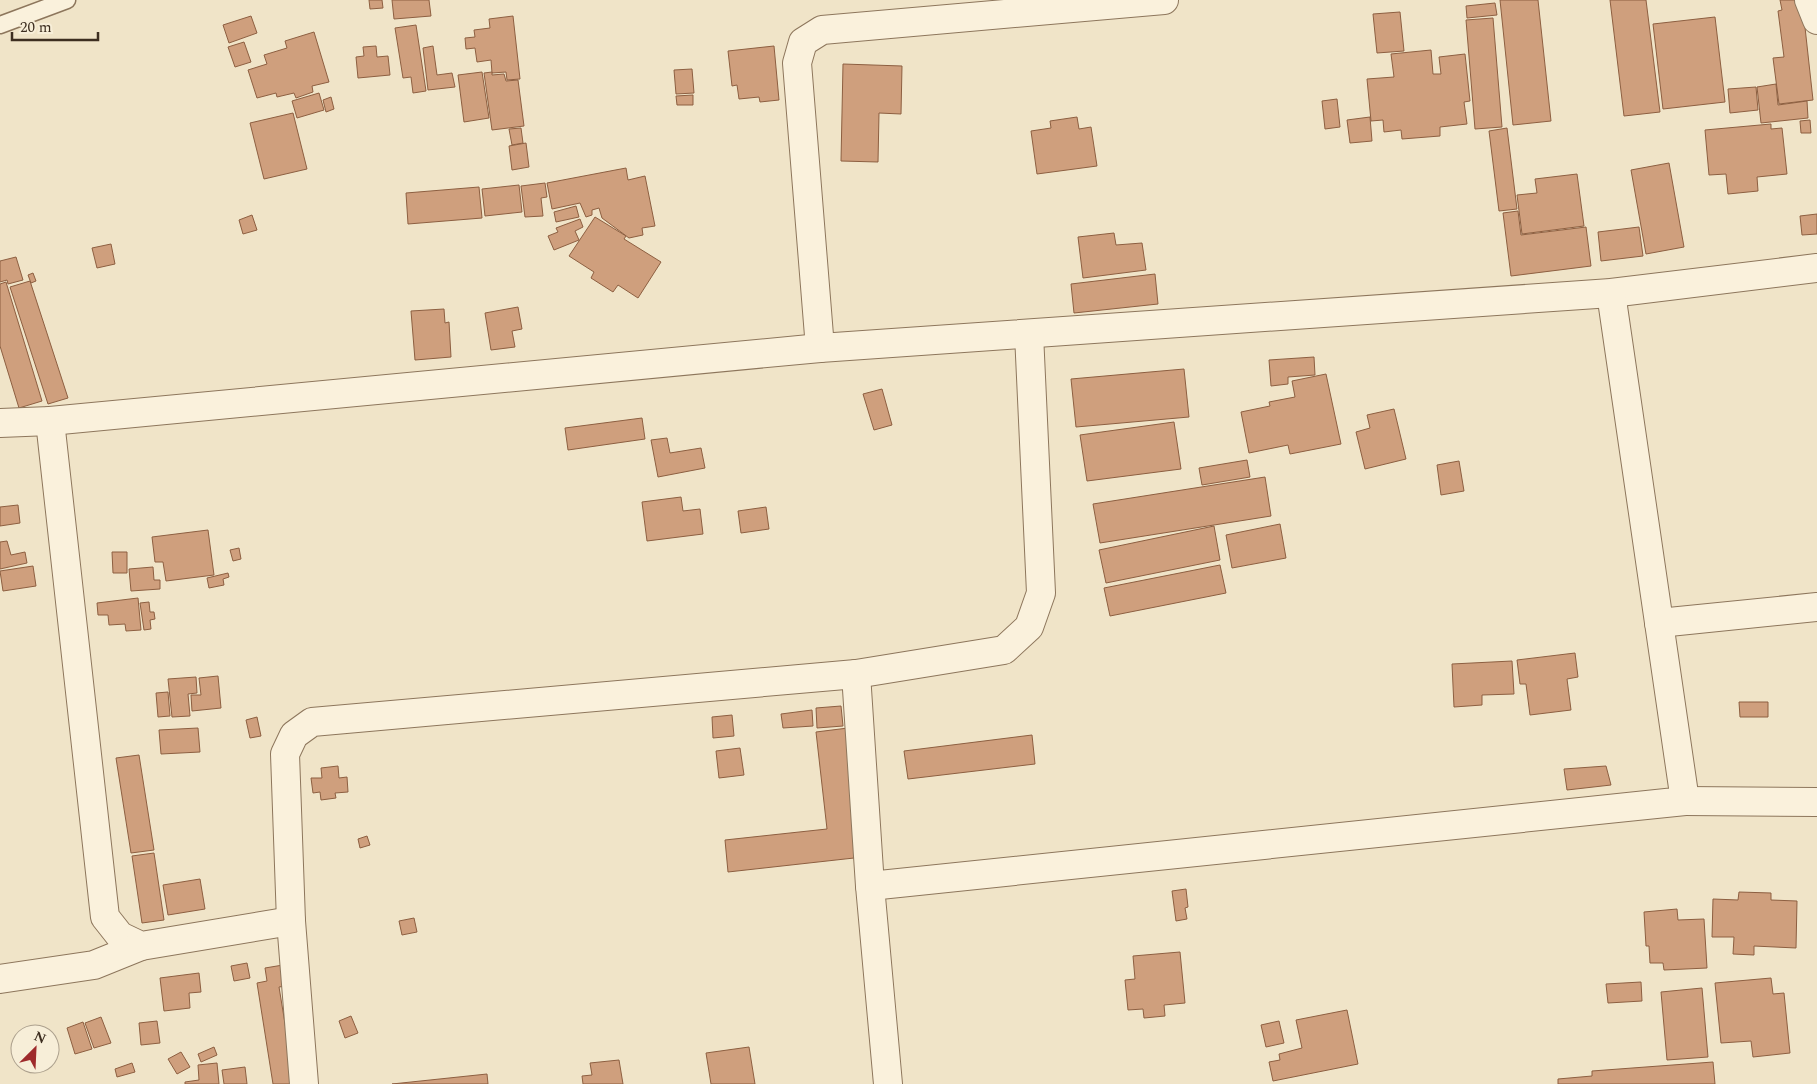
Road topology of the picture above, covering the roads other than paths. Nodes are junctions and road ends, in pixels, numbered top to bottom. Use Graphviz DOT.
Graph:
graph roads {
  1 [pos="67,0"];
  2 [pos="1164,0"];
  3 [pos="1809,0"];
  4 [pos="1817,20"];
  5 [pos="0,26"];
  6 [pos="1817,268"];
  7 [pos="1611,293"];
  8 [pos="1029,334"];
  9 [pos="820,348"];
  10 [pos="50,421"];
  11 [pos="0,423"];
  12 [pos="1817,607"];
  13 [pos="1659,623"];
  14 [pos="856,674"];
  15 [pos="1685,801"];
  16 [pos="1817,802"];
  17 [pos="870,886"];
  18 [pos="291,921"];
  19 [pos="142,946"];
  20 [pos="0,979"];
  21 [pos="304,1084"];
  22 [pos="888,1084"];
  1 -- 5 [label="lane"];
  2 -- 9 [label="street"];
  3 -- 4 [label="street"];
  6 -- 7 [label="street"];
  7 -- 8 [label="street"];
  7 -- 13 [label="street"];
  8 -- 9 [label="street"];
  8 -- 14 [label="street"];
  9 -- 10 [label="street"];
  10 -- 11 [label="street"];
  10 -- 19 [label="street"];
  12 -- 13 [label="street"];
  13 -- 15 [label="street"];
  14 -- 17 [label="street"];
  14 -- 18 [label="street"];
  15 -- 16 [label="street"];
  15 -- 17 [label="street"];
  17 -- 22 [label="street"];
  18 -- 19 [label="street"];
  18 -- 21 [label="street"];
  19 -- 20 [label="street"];
}
